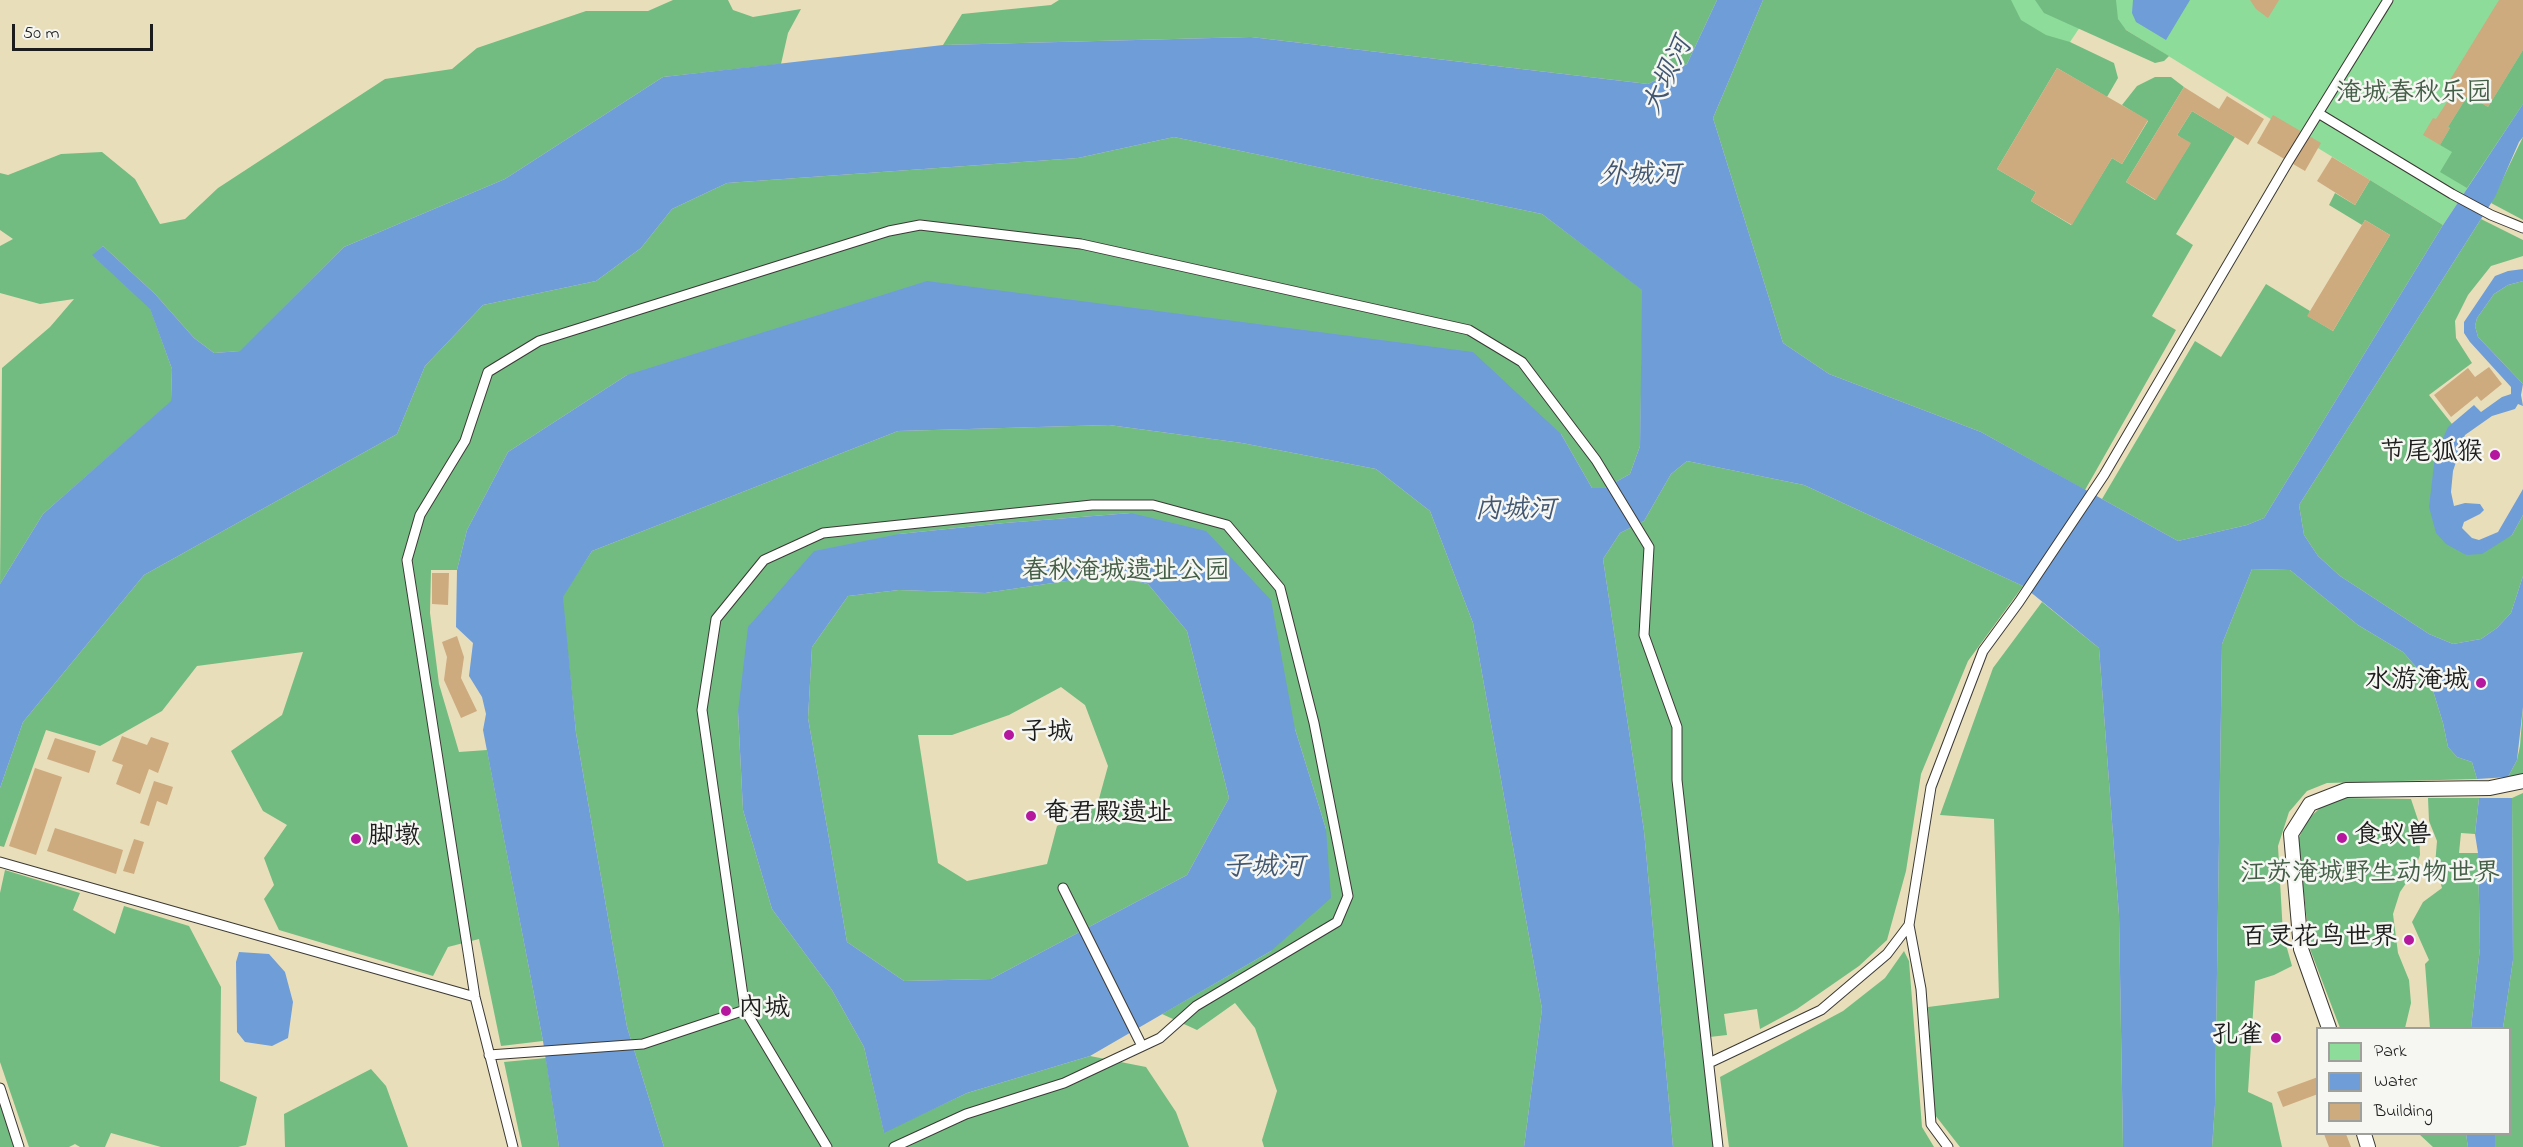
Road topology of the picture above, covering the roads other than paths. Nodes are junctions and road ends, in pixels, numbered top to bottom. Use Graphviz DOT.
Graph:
graph roads {
  1 [pos="2388,0"];
  2 [pos="2318,113"];
  3 [pos="2523,228"];
  4 [pos="2523,781"];
  5 [pos="0,862"];
  6 [pos="1063,888"];
  7 [pos="1909,925"];
  8 [pos="475,998"];
  9 [pos="745,1010"];
  10 [pos="2328,1027"];
  11 [pos="1140,1042"];
  12 [pos="489,1055"];
  13 [pos="1709,1063"];
  14 [pos="0,1088"];
  15 [pos="19,1147"];
  16 [pos="513,1147"];
  17 [pos="827,1147"];
  18 [pos="894,1147"];
  19 [pos="1718,1147"];
  20 [pos="1948,1147"];
  1 -- 2 [label="lane"];
  2 -- 3 [label="lane"];
  2 -- 7 [label="lane"];
  4 -- 10 [label="street"];
  5 -- 8 [label="lane"];
  6 -- 11 [label="lane"];
  7 -- 13 [label="lane"];
  7 -- 20 [label="lane"];
  8 -- 12 [label="lane"];
  8 -- 13 [label="lane"];
  9 -- 11 [label="lane"];
  9 -- 12 [label="lane"];
  9 -- 17 [label="lane"];
  11 -- 18 [label="lane"];
  12 -- 16 [label="lane"];
  13 -- 19 [label="lane"];
  14 -- 15 [label="lane"];
}
